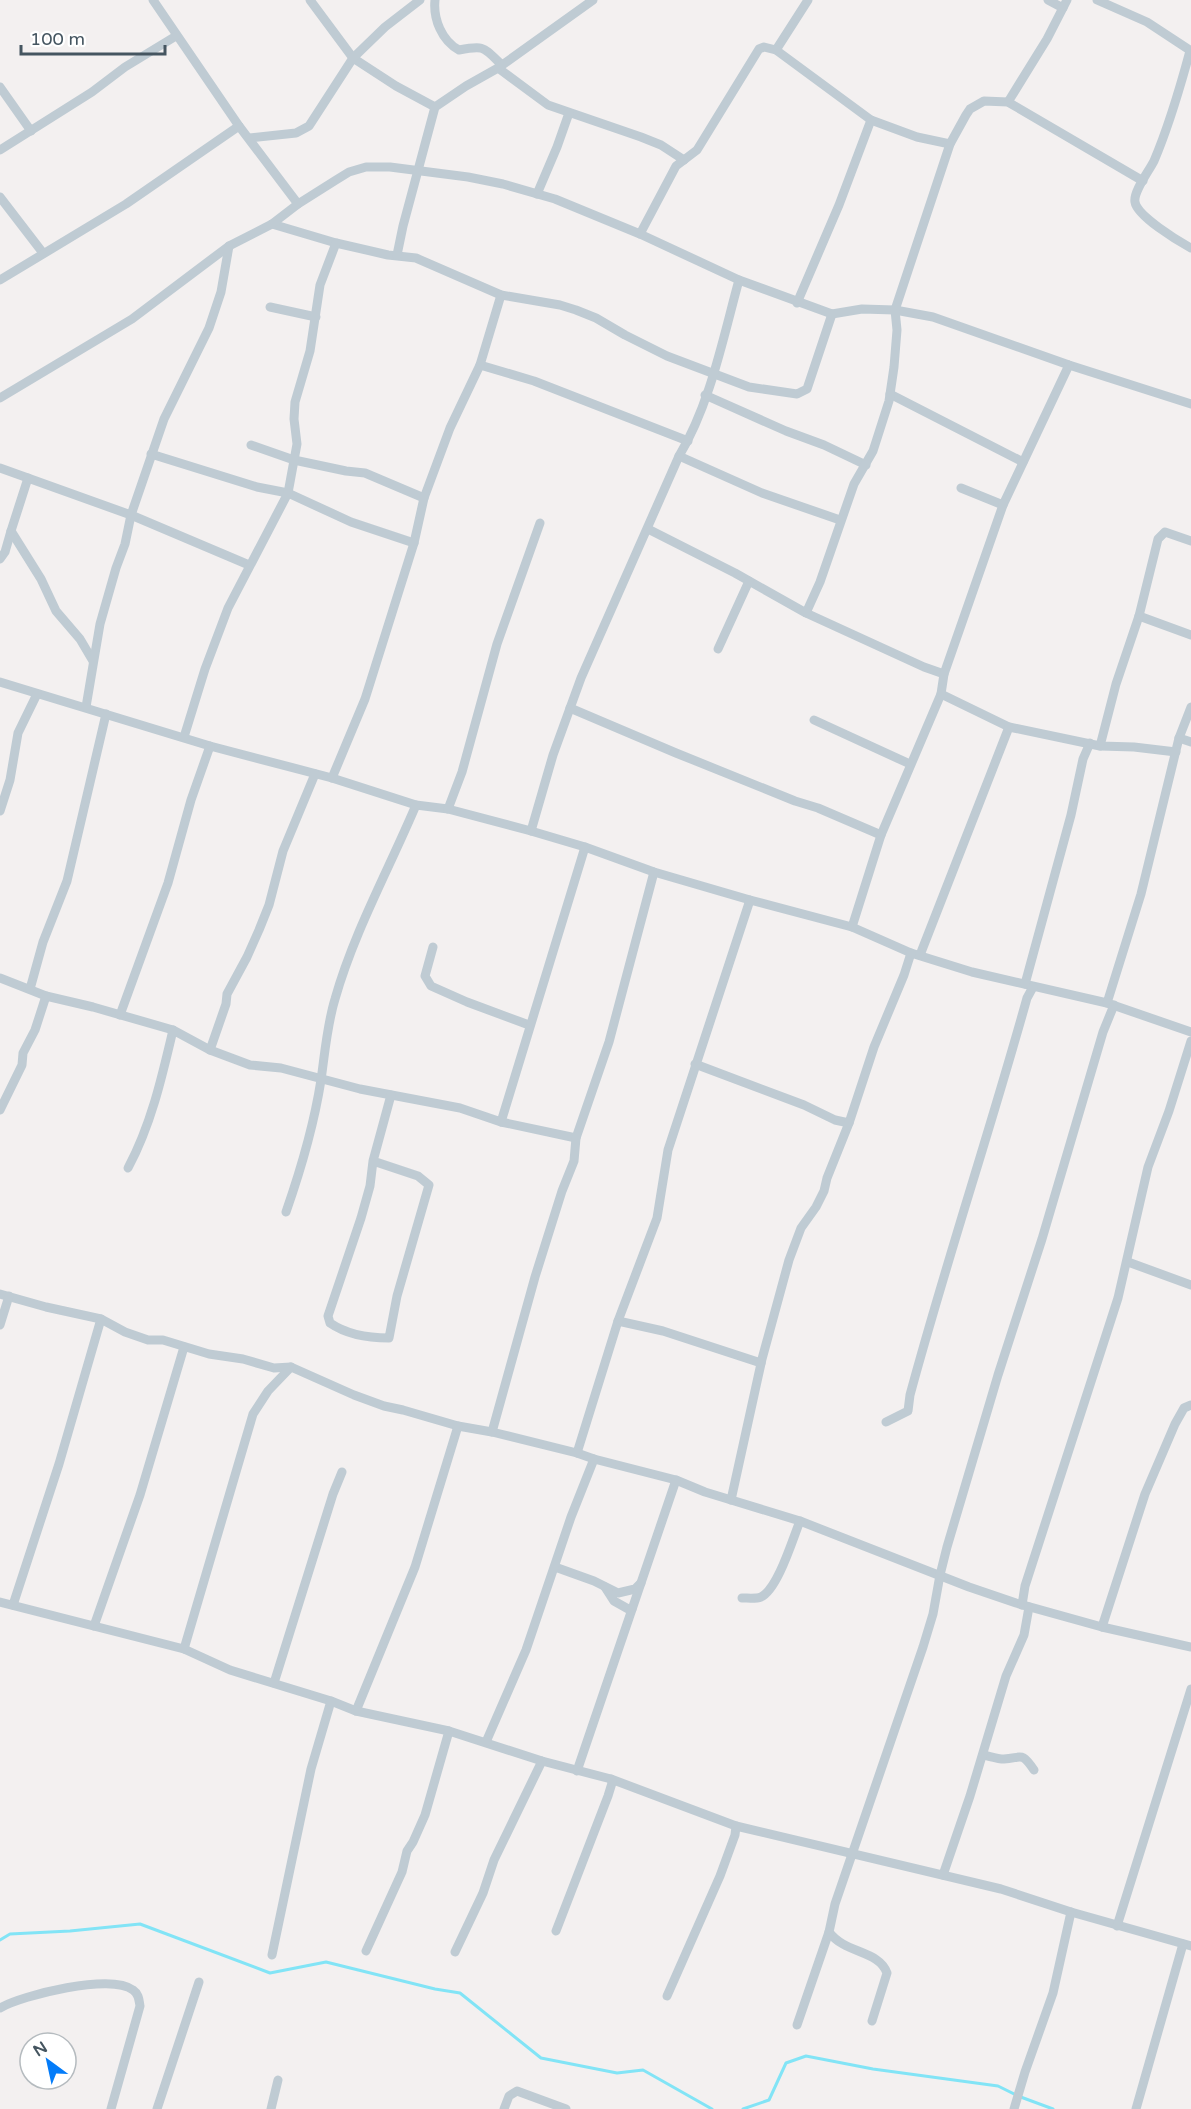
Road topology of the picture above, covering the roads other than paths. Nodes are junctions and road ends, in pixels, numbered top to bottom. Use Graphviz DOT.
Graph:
graph roads {
  1 [pos="153,0"];
  2 [pos="310,0"];
  3 [pos="420,0"];
  4 [pos="435,0"];
  5 [pos="593,0"];
  6 [pos="808,0"];
  7 [pos="1048,0"];
  8 [pos="1097,0"];
  9 [pos="1065,4"];
  10 [pos="176,36"];
  11 [pos="776,50"];
  12 [pos="1191,51"];
  13 [pos="353,58"];
  14 [pos="500,66"];
  15 [pos="0,87"];
  16 [pos="1008,102"];
  17 [pos="435,107"];
  18 [pos="569,113"];
  19 [pos="871,120"];
  20 [pos="239,126"];
  21 [pos="30,131"];
  22 [pos="250,138"];
  23 [pos="950,144"];
  24 [pos="0,150"];
  25 [pos="684,160"];
  26 [pos="418,170"];
  27 [pos="1143,181"];
  28 [pos="537,194"];
  29 [pos="0,197"];
  30 [pos="298,204"];
  31 [pos="273,224"];
  32 [pos="640,234"];
  33 [pos="336,243"];
  34 [pos="230,246"];
  35 [pos="1191,248"];
  36 [pos="43,253"];
  37 [pos="397,255"];
  38 [pos="0,280"];
  39 [pos="739,280"];
  40 [pos="501,295"];
  41 [pos="797,303"];
  42 [pos="270,307"];
  43 [pos="895,310"];
  44 [pos="832,314"];
  45 [pos="316,317"];
  46 [pos="480,365"];
  47 [pos="1069,365"];
  48 [pos="713,375"];
  49 [pos="890,394"];
  50 [pos="705,395"];
  51 [pos="0,398"];
  52 [pos="1191,404"];
  53 [pos="688,441"];
  54 [pos="251,445"];
  55 [pos="151,454"];
  56 [pos="679,456"];
  57 [pos="294,460"];
  58 [pos="1023,462"];
  59 [pos="866,465"];
  60 [pos="0,468"];
  61 [pos="28,478"];
  62 [pos="961,488"];
  63 [pos="288,493"];
  64 [pos="424,498"];
  65 [pos="1003,505"];
  66 [pos="131,515"];
  67 [pos="840,520"];
  68 [pos="540,523"];
  69 [pos="648,529"];
  70 [pos="11,531"];
  71 [pos="1191,541"];
  72 [pos="414,543"];
  73 [pos="0,559"];
  74 [pos="249,565"];
  75 [pos="749,581"];
  76 [pos="807,613"];
  77 [pos="1139,616"];
  78 [pos="1191,635"];
  79 [pos="718,649"];
  80 [pos="93,661"];
  81 [pos="944,674"];
  82 [pos="0,682"];
  83 [pos="37,694"];
  84 [pos="941,694"];
  85 [pos="86,707"];
  86 [pos="1191,707"];
  87 [pos="570,708"];
  88 [pos="106,714"];
  89 [pos="814,720"];
  90 [pos="1009,727"];
  91 [pos="184,737"];
  92 [pos="1179,738"];
  93 [pos="1191,742"];
  94 [pos="1090,744"];
  95 [pos="210,746"];
  96 [pos="1100,746"];
  97 [pos="1176,752"];
  98 [pos="910,764"];
  99 [pos="315,774"];
  100 [pos="332,778"];
  101 [pos="416,805"];
  102 [pos="448,809"];
  103 [pos="0,811"];
  104 [pos="531,831"];
  105 [pos="881,835"];
  106 [pos="585,847"];
  107 [pos="654,872"];
  108 [pos="750,900"];
  109 [pos="852,927"];
  110 [pos="433,947"];
  111 [pos="915,954"];
  112 [pos="0,978"];
  113 [pos="1029,986"];
  114 [pos="30,989"];
  115 [pos="46,996"];
  116 [pos="1111,1004"];
  117 [pos="120,1015"];
  118 [pos="529,1025"];
  119 [pos="173,1030"];
  120 [pos="1191,1032"];
  121 [pos="1191,1041"];
  122 [pos="210,1050"];
  123 [pos="695,1064"];
  124 [pos="321,1080"];
  125 [pos="391,1095"];
  126 [pos="0,1110"];
  127 [pos="501,1122"];
  128 [pos="849,1123"];
  129 [pos="576,1138"];
  130 [pos="373,1161"];
  131 [pos="128,1168"];
  132 [pos="286,1212"];
  133 [pos="1128,1262"];
  134 [pos="1191,1285"];
  135 [pos="5,1295"];
  136 [pos="101,1319"];
  137 [pos="618,1321"];
  138 [pos="0,1325"];
  139 [pos="184,1347"];
  140 [pos="761,1363"];
  141 [pos="291,1367"];
  142 [pos="1191,1405"];
  143 [pos="886,1422"];
  144 [pos="458,1426"];
  145 [pos="492,1432"];
  146 [pos="577,1453"];
  147 [pos="594,1459"];
  148 [pos="342,1472"];
  149 [pos="676,1480"];
  150 [pos="731,1500"];
  151 [pos="800,1521"];
  152 [pos="555,1567"];
  153 [pos="940,1575"];
  154 [pos="642,1582"];
  155 [pos="605,1587"];
  156 [pos="742,1598"];
  157 [pos="0,1602"];
  158 [pos="13,1605"];
  159 [pos="1026,1606"];
  160 [pos="632,1609"];
  161 [pos="94,1626"];
  162 [pos="1102,1627"];
  163 [pos="1191,1647"];
  164 [pos="184,1649"];
  165 [pos="274,1683"];
  166 [pos="1191,1689"];
  167 [pos="331,1701"];
  168 [pos="356,1711"];
  169 [pos="449,1731"];
  170 [pos="486,1742"];
  171 [pos="983,1755"];
  172 [pos="542,1761"];
  173 [pos="1034,1770"];
  174 [pos="577,1771"];
  175 [pos="611,1779"];
  176 [pos="736,1826"];
  177 [pos="854,1854"];
  178 [pos="943,1875"];
  179 [pos="1071,1912"];
  180 [pos="1117,1926"];
  181 [pos="556,1931"];
  182 [pos="829,1932"];
  183 [pos="1187,1945"];
  184 [pos="366,1951"];
  185 [pos="455,1952"];
  186 [pos="272,1955"];
  187 [pos="200,1982"];
  188 [pos="667,1996"];
  189 [pos="0,2008"];
  190 [pos="872,2021"];
  191 [pos="797,2025"];
  192 [pos="278,2080"];
  193 [pos="111,2109"];
  194 [pos="158,2109"];
  195 [pos="271,2109"];
  196 [pos="504,2109"];
  197 [pos="566,2109"];
  198 [pos="1014,2109"];
  199 [pos="1136,2109"];
  1 -- 10 [label="street"];
  2 -- 13 [label="street"];
  3 -- 13 [label="street"];
  4 -- 14 [label="street"];
  5 -- 14 [label="street"];
  6 -- 11 [label="street"];
  7 -- 9 [label="street"];
  8 -- 12 [label="street"];
  9 -- 16 [label="street"];
  10 -- 20 [label="street"];
  10 -- 21 [label="street"];
  11 -- 19 [label="street"];
  11 -- 25 [label="street"];
  12 -- 27 [label="street"];
  13 -- 17 [label="street"];
  13 -- 22 [label="street"];
  14 -- 17 [label="street"];
  14 -- 18 [label="street"];
  15 -- 21 [label="street"];
  16 -- 23 [label="street"];
  16 -- 27 [label="street"];
  17 -- 26 [label="street"];
  18 -- 25 [label="street"];
  18 -- 28 [label="street"];
  19 -- 23 [label="street"];
  19 -- 41 [label="street"];
  20 -- 22 [label="street"];
  20 -- 36 [label="street"];
  21 -- 24 [label="street"];
  22 -- 30 [label="street"];
  23 -- 43 [label="street"];
  25 -- 32 [label="street"];
  26 -- 28 [label="street"];
  26 -- 30 [label="street"];
  26 -- 37 [label="street"];
  27 -- 35 [label="street"];
  28 -- 32 [label="street"];
  29 -- 36 [label="street"];
  30 -- 31 [label="street"];
  31 -- 33 [label="street"];
  31 -- 34 [label="street"];
  32 -- 39 [label="street"];
  33 -- 37 [label="street"];
  33 -- 45 [label="street"];
  34 -- 51 [label="street"];
  34 -- 55 [label="street"];
  36 -- 38 [label="street"];
  37 -- 40 [label="street"];
  39 -- 41 [label="street"];
  39 -- 48 [label="street"];
  40 -- 46 [label="street"];
  40 -- 48 [label="street"];
  41 -- 44 [label="street"];
  42 -- 45 [label="street"];
  43 -- 44 [label="street"];
  43 -- 47 [label="street"];
  43 -- 49 [label="street"];
  44 -- 48 [label="street"];
  45 -- 57 [label="street"];
  46 -- 53 [label="street"];
  46 -- 64 [label="street"];
  47 -- 52 [label="street"];
  47 -- 58 [label="street"];
  48 -- 50 [label="street"];
  49 -- 58 [label="street"];
  49 -- 59 [label="street"];
  50 -- 53 [label="street"];
  50 -- 59 [label="street"];
  53 -- 56 [label="street"];
  54 -- 57 [label="street"];
  55 -- 63 [label="street"];
  55 -- 66 [label="street"];
  56 -- 67 [label="street"];
  56 -- 69 [label="street"];
  57 -- 63 [label="street"];
  57 -- 64 [label="street"];
  58 -- 65 [label="street"];
  59 -- 67 [label="street"];
  60 -- 61 [label="street"];
  61 -- 66 [label="street"];
  61 -- 70 [label="street"];
  62 -- 65 [label="street"];
  63 -- 72 [label="street"];
  63 -- 74 [label="street"];
  64 -- 72 [label="street"];
  65 -- 81 [label="street"];
  66 -- 74 [label="street"];
  66 -- 80 [label="street"];
  67 -- 76 [label="street"];
  68 -- 102 [label="street"];
  69 -- 75 [label="street"];
  69 -- 87 [label="street"];
  70 -- 73 [label="street"];
  70 -- 80 [label="street"];
  71 -- 77 [label="street"];
  72 -- 100 [label="street"];
  74 -- 91 [label="street"];
  75 -- 76 [label="street"];
  75 -- 79 [label="street"];
  76 -- 81 [label="street"];
  77 -- 78 [label="street"];
  77 -- 96 [label="street"];
  80 -- 85 [label="street"];
  81 -- 84 [label="street"];
  82 -- 83 [label="street"];
  83 -- 85 [label="street"];
  83 -- 103 [label="street"];
  84 -- 90 [label="street"];
  84 -- 98 [label="street"];
  85 -- 88 [label="street"];
  86 -- 92 [label="street"];
  87 -- 104 [label="street"];
  87 -- 105 [label="street"];
  88 -- 91 [label="street"];
  88 -- 114 [label="street"];
  89 -- 98 [label="street"];
  90 -- 94 [label="street"];
  90 -- 111 [label="street"];
  91 -- 95 [label="street"];
  92 -- 93 [label="street"];
  92 -- 97 [label="street"];
  94 -- 96 [label="street"];
  94 -- 113 [label="street"];
  95 -- 99 [label="street"];
  95 -- 117 [label="street"];
  96 -- 97 [label="street"];
  97 -- 116 [label="street"];
  98 -- 105 [label="street"];
  99 -- 100 [label="street"];
  99 -- 122 [label="street"];
  100 -- 101 [label="street"];
  101 -- 102 [label="street"];
  101 -- 124 [label="street"];
  102 -- 104 [label="street"];
  104 -- 106 [label="street"];
  105 -- 109 [label="street"];
  106 -- 107 [label="street"];
  106 -- 118 [label="street"];
  107 -- 108 [label="street"];
  107 -- 129 [label="street"];
  108 -- 109 [label="street"];
  108 -- 123 [label="street"];
  109 -- 111 [label="street"];
  110 -- 118 [label="street"];
  111 -- 113 [label="street"];
  111 -- 128 [label="street"];
  112 -- 114 [label="street"];
  113 -- 116 [label="street"];
  113 -- 143 [label="street"];
  114 -- 115 [label="street"];
  115 -- 117 [label="street"];
  115 -- 126 [label="street"];
  116 -- 120 [label="street"];
  116 -- 153 [label="street"];
  117 -- 119 [label="street"];
  118 -- 127 [label="street"];
  119 -- 122 [label="street"];
  119 -- 131 [label="street"];
  121 -- 133 [label="street"];
  122 -- 124 [label="street"];
  123 -- 128 [label="street"];
  123 -- 137 [label="street"];
  124 -- 125 [label="street"];
  124 -- 132 [label="street"];
  125 -- 127 [label="street"];
  125 -- 130 [label="street"];
  127 -- 129 [label="street"];
  128 -- 140 [label="street"];
  129 -- 145 [label="street"];
  130 -- 130 [label="street"];
  133 -- 134 [label="street"];
  133 -- 159 [label="street"];
  135 -- 136 [label="street"];
  135 -- 138 [label="street"];
  136 -- 139 [label="street"];
  136 -- 158 [label="street"];
  137 -- 140 [label="street"];
  137 -- 146 [label="street"];
  139 -- 141 [label="street"];
  139 -- 161 [label="street"];
  140 -- 150 [label="street"];
  141 -- 144 [label="street"];
  141 -- 164 [label="street"];
  142 -- 162 [label="street"];
  144 -- 145 [label="street"];
  144 -- 168 [label="street"];
  145 -- 146 [label="street"];
  146 -- 147 [label="street"];
  147 -- 149 [label="street"];
  147 -- 152 [label="street"];
  148 -- 165 [label="street"];
  149 -- 150 [label="street"];
  149 -- 154 [label="street"];
  150 -- 151 [label="street"];
  151 -- 153 [label="street"];
  151 -- 156 [label="street"];
  152 -- 155 [label="street"];
  152 -- 170 [label="street"];
  153 -- 159 [label="street"];
  153 -- 177 [label="street"];
  154 -- 155 [label="street"];
  154 -- 160 [label="street"];
  155 -- 160 [label="street"];
  157 -- 158 [label="street"];
  158 -- 161 [label="street"];
  159 -- 162 [label="street"];
  159 -- 171 [label="street"];
  160 -- 174 [label="street"];
  161 -- 164 [label="street"];
  162 -- 163 [label="street"];
  164 -- 165 [label="street"];
  165 -- 167 [label="street"];
  166 -- 180 [label="street"];
  167 -- 168 [label="street"];
  167 -- 186 [label="street"];
  168 -- 169 [label="street"];
  169 -- 170 [label="street"];
  169 -- 184 [label="street"];
  170 -- 172 [label="street"];
  171 -- 173 [label="street"];
  171 -- 178 [label="street"];
  172 -- 174 [label="street"];
  172 -- 185 [label="street"];
  174 -- 175 [label="street"];
  175 -- 176 [label="street"];
  175 -- 181 [label="street"];
  176 -- 177 [label="street"];
  176 -- 188 [label="street"];
  177 -- 178 [label="street"];
  177 -- 182 [label="street"];
  178 -- 179 [label="street"];
  179 -- 180 [label="street"];
  179 -- 198 [label="street"];
  180 -- 183 [label="street"];
  182 -- 190 [label="street"];
  182 -- 191 [label="street"];
  183 -- 199 [label="street"];
  187 -- 194 [label="street"];
  189 -- 193 [label="street"];
  192 -- 195 [label="street"];
  196 -- 197 [label="street"];
}
